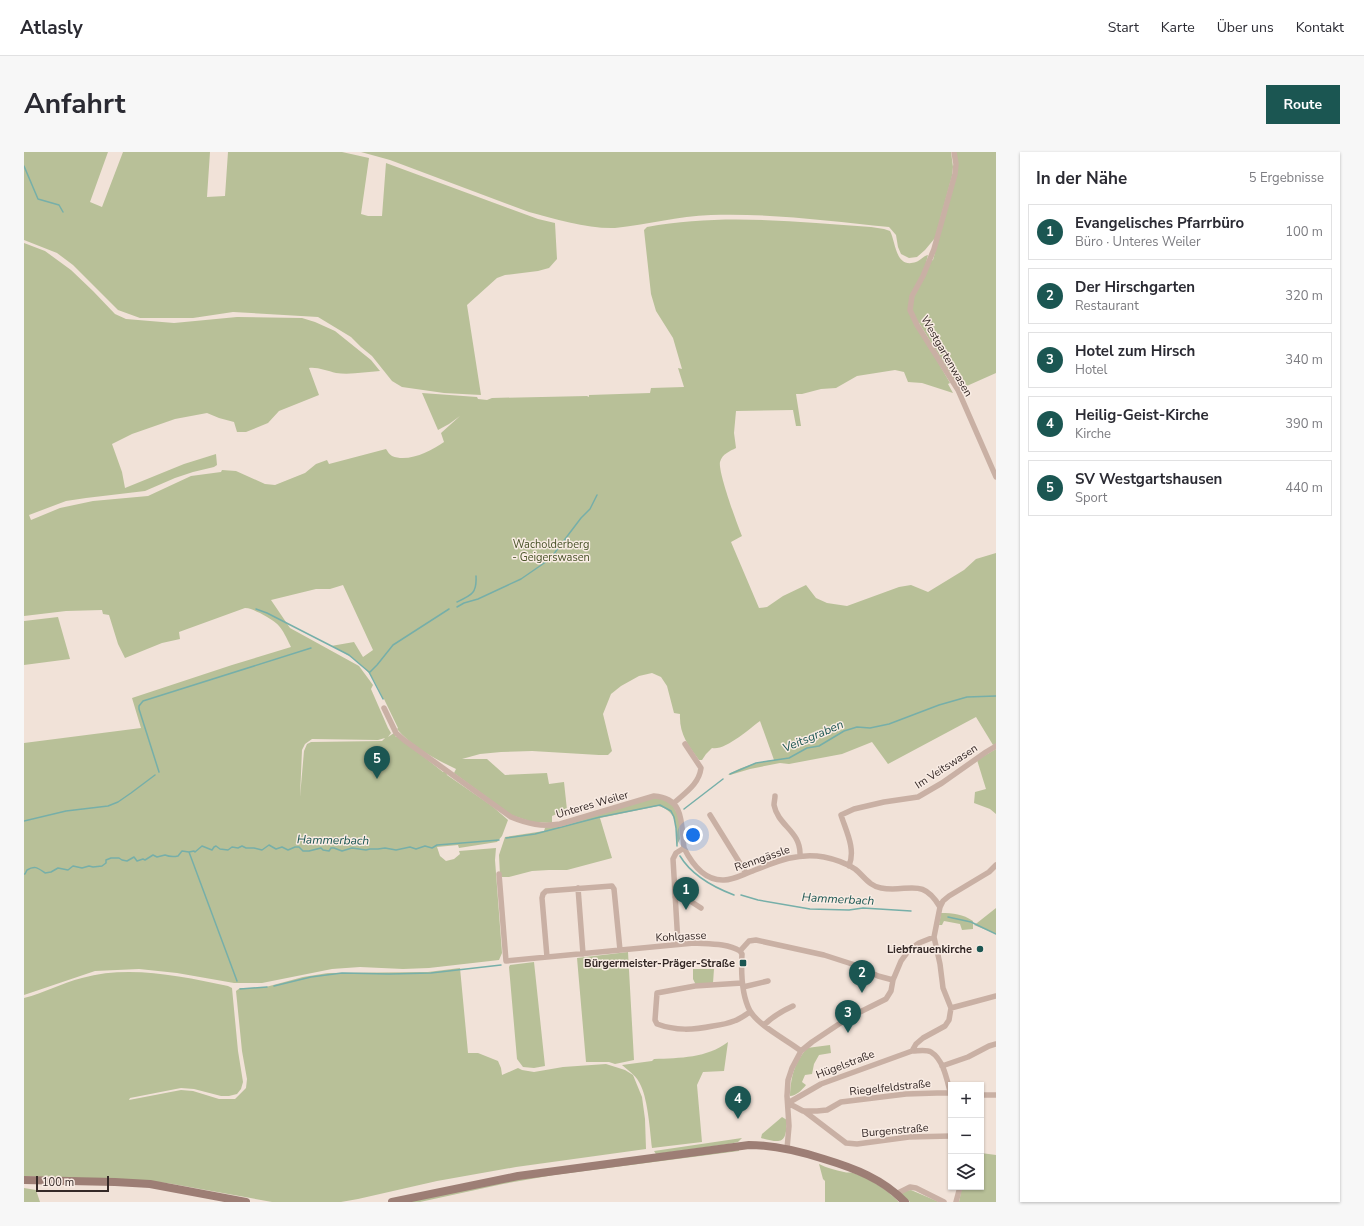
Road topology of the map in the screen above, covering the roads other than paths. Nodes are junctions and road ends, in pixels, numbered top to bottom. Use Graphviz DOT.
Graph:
graph roads {
  1 [pos="954,152"];
  2 [pos="996,477"];
  3 [pos="384,708"];
  4 [pos="685,744"];
  5 [pos="996,746"];
  6 [pos="775,796"];
  7 [pos="674,803"];
  8 [pos="710,815"];
  9 [pos="684,848"];
  10 [pos="800,856"];
  11 [pos="996,865"];
  12 [pos="849,866"];
  13 [pos="746,873"];
  14 [pos="498,874"];
  15 [pos="578,888"];
  16 [pos="675,897"];
  17 [pos="940,907"];
  18 [pos="701,908"];
  19 [pos="934,937"];
  20 [pos="678,944"];
  21 [pos="620,950"];
  22 [pos="740,951"];
  23 [pos="583,954"];
  24 [pos="547,957"];
  25 [pos="893,980"];
  26 [pos="768,981"];
  27 [pos="742,985"];
  28 [pos="996,996"];
  29 [pos="793,1006"];
  30 [pos="951,1008"];
  31 [pos="750,1012"];
  32 [pos="764,1025"];
  33 [pos="996,1044"];
  34 [pos="801,1051"];
  35 [pos="912,1051"];
  36 [pos="942,1066"];
  37 [pos="948,1085"];
  38 [pos="948,1094"];
  39 [pos="996,1094"];
  40 [pos="984,1095"];
  41 [pos="788,1103"];
  42 [pos="803,1111"];
  43 [pos="948,1136"];
  44 [pos="787,1149"];
  45 [pos="24,1180"];
  46 [pos="959,1190"];
  47 [pos="896,1194"];
  48 [pos="246,1202"];
  49 [pos="392,1202"];
  50 [pos="905,1202"];
  51 [pos="944,1202"];
  52 [pos="956,1202"];
  1 -- 2 [label="street, Westgartenwasen"];
  3 -- 7 [label="street, Unteres Weiler"];
  4 -- 7 [label="street"];
  5 -- 12 [label="street, Im Veitswasen"];
  6 -- 10 [label="street"];
  7 -- 9 [label="street"];
  8 -- 13 [label="street"];
  9 -- 13 [label="street, Renngässle"];
  9 -- 16 [label="street"];
  10 -- 12 [label="street, Renngässle"];
  10 -- 13 [label="street, Renngässle"];
  11 -- 17 [label="street"];
  12 -- 17 [label="street, Renngässle"];
  14 -- 24 [label="street, Kohlgasse"];
  15 -- 21 [label="street"];
  15 -- 23 [label="street"];
  15 -- 24 [label="street"];
  16 -- 18 [label="street"];
  16 -- 20 [label="street"];
  17 -- 19 [label="street"];
  19 -- 25 [label="street"];
  19 -- 30 [label="street"];
  20 -- 21 [label="street, Kohlgasse"];
  20 -- 22 [label="street, Kohlgasse"];
  21 -- 23 [label="street, Kohlgasse"];
  22 -- 25 [label="street"];
  22 -- 27 [label="street"];
  23 -- 24 [label="street, Kohlgasse"];
  25 -- 34 [label="street"];
  26 -- 27 [label="street"];
  27 -- 31 [label="street"];
  27 -- 31 [label="street"];
  28 -- 30 [label="street"];
  29 -- 32 [label="street"];
  30 -- 35 [label="street, Hügelstraße"];
  31 -- 32 [label="street"];
  32 -- 34 [label="street"];
  33 -- 36 [label="street"];
  34 -- 41 [label="street"];
  35 -- 36 [label="street, Hügelstraße"];
  35 -- 41 [label="street, Hügelstraße"];
  36 -- 37 [label="street, Hügelstraße"];
  38 -- 42 [label="street, Riegelfeldstraße"];
  39 -- 40 [label="street"];
  41 -- 42 [label="street"];
  41 -- 44 [label="street"];
  42 -- 43 [label="street, Burgenstraße"];
  44 -- 47 [label="main road"];
  44 -- 49 [label="main road"];
  45 -- 48 [label="main road"];
  46 -- 52 [label="street"];
  47 -- 50 [label="main road"];
  47 -- 51 [label="street"];
}
